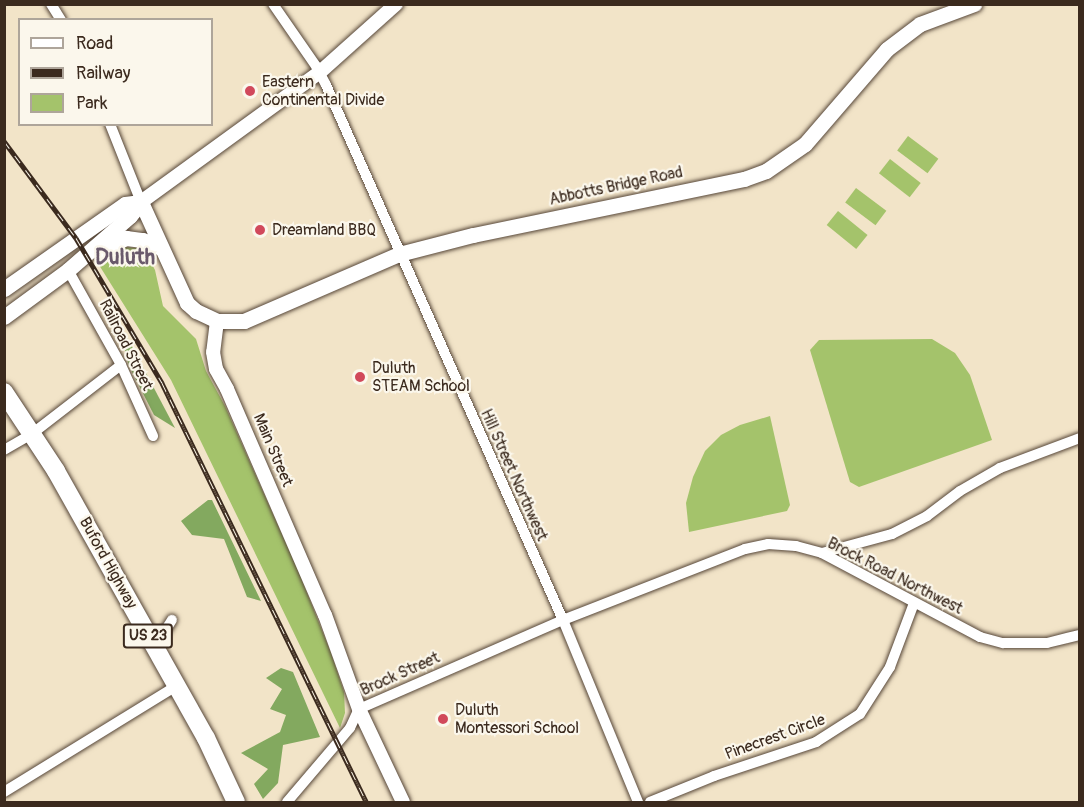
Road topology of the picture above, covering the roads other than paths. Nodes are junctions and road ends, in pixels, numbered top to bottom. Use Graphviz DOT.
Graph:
graph roads {
  1 [pos="51,4"];
  2 [pos="273,4"];
  3 [pos="396,4"];
  4 [pos="974,4"];
  5 [pos="60,18"];
  6 [pos="320,72"];
  7 [pos="111,126"];
  8 [pos="141,202"];
  9 [pos="161,248"];
  10 [pos="399,254"];
  11 [pos="87,255"];
  12 [pos="68,270"];
  13 [pos="4,289"];
  14 [pos="4,317"];
  15 [pos="217,321"];
  16 [pos="121,365"];
  17 [pos="4,392"];
  18 [pos="33,433"];
  19 [pos="153,436"];
  20 [pos="1080,438"];
  21 [pos="4,450"];
  22 [pos="822,554"];
  23 [pos="914,603"];
  24 [pos="172,620"];
  25 [pos="563,620"];
  26 [pos="1080,635"];
  27 [pos="155,647"];
  28 [pos="176,686"];
  29 [pos="359,709"];
  30 [pos="4,792"];
  31 [pos="236,802"];
  32 [pos="286,802"];
  33 [pos="403,802"];
  34 [pos="638,802"];
  35 [pos="650,802"];
  1 -- 5 [label="street"];
  2 -- 6 [label="street, Hill Street Northwest"];
  3 -- 6 [label="street"];
  4 -- 10 [label="main road, Abbotts Bridge Road"];
  6 -- 8 [label="street"];
  6 -- 10 [label="street, Hill Street Northwest"];
  7 -- 8 [label="street"];
  8 -- 9 [label="main road"];
  8 -- 11 [label="main road"];
  8 -- 13 [label="main road"];
  9 -- 11 [label="main road"];
  9 -- 15 [label="main road"];
  10 -- 15 [label="main road, Abbotts Bridge Road"];
  10 -- 25 [label="street, Hill Street Northwest"];
  11 -- 12 [label="main road"];
  12 -- 14 [label="main road"];
  12 -- 16 [label="street, Railroad Street"];
  15 -- 29 [label="street, Main Street"];
  16 -- 18 [label="street"];
  16 -- 19 [label="street, Railroad Street"];
  17 -- 18 [label="main road, Buford Highway / US 23"];
  18 -- 21 [label="street"];
  18 -- 27 [label="main road, Buford Highway / US 23"];
  20 -- 22 [label="street"];
  22 -- 23 [label="street, Brock Road Northwest"];
  22 -- 25 [label="street, Brock Road Northwest"];
  23 -- 26 [label="street, Brock Road Northwest"];
  23 -- 35 [label="street, Pinecrest Circle"];
  24 -- 27 [label="street"];
  25 -- 29 [label="street, Brock Street"];
  25 -- 34 [label="street, Hill Street Northwest"];
  27 -- 28 [label="main road, Buford Highway / US 23"];
  28 -- 30 [label="street"];
  28 -- 31 [label="main road, Buford Highway / US 23"];
  29 -- 32 [label="street, Brock Street"];
  29 -- 33 [label="street, Main Street"];
}
